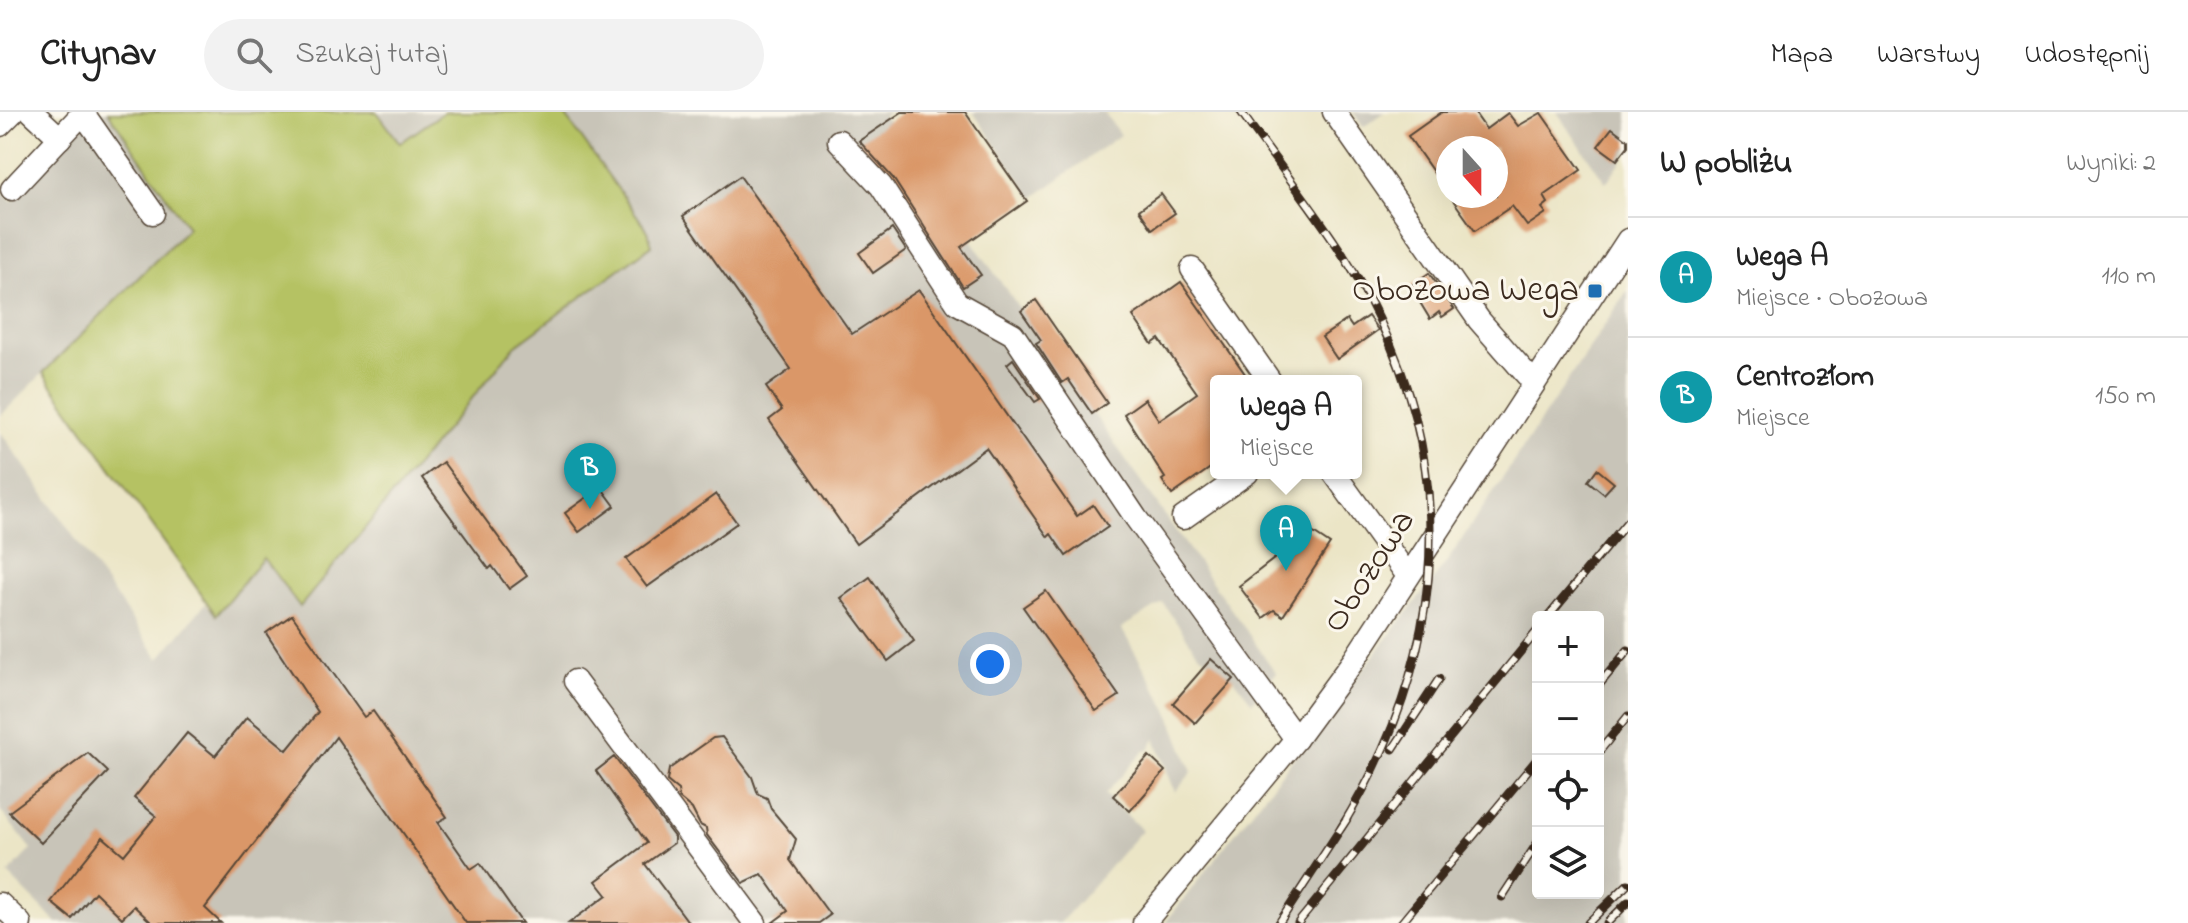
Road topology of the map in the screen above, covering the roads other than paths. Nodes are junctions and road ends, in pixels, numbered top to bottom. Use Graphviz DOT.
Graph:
graph roads {
  1 [pos="13,112"];
  2 [pos="32,112"];
  3 [pos="1334,112"];
  4 [pos="0,125"];
  5 [pos="60,138"];
  6 [pos="839,141"];
  7 [pos="12,189"];
  8 [pos="153,213"];
  9 [pos="1628,240"];
  10 [pos="1192,269"];
  11 [pos="1266,375"];
  12 [pos="1534,383"];
  13 [pos="1238,479"];
  14 [pos="1338,479"];
  15 [pos="1183,518"];
  16 [pos="1408,576"];
  17 [pos="575,681"];
  18 [pos="1296,739"];
  19 [pos="0,904"];
  20 [pos="20,923"];
  21 [pos="755,923"];
  22 [pos="1144,923"];
  1 -- 4 [label="street"];
  2 -- 5 [label="street"];
  3 -- 12 [label="street"];
  5 -- 7 [label="street"];
  5 -- 8 [label="street"];
  6 -- 18 [label="street"];
  9 -- 12 [label="street, Obozowa"];
  10 -- 11 [label="street"];
  12 -- 16 [label="street, Obozowa"];
  13 -- 15 [label="street"];
  14 -- 16 [label="street"];
  16 -- 18 [label="street, Obozowa"];
  17 -- 21 [label="street"];
  18 -- 22 [label="street, Obozowa"];
  19 -- 20 [label="street"];
}
